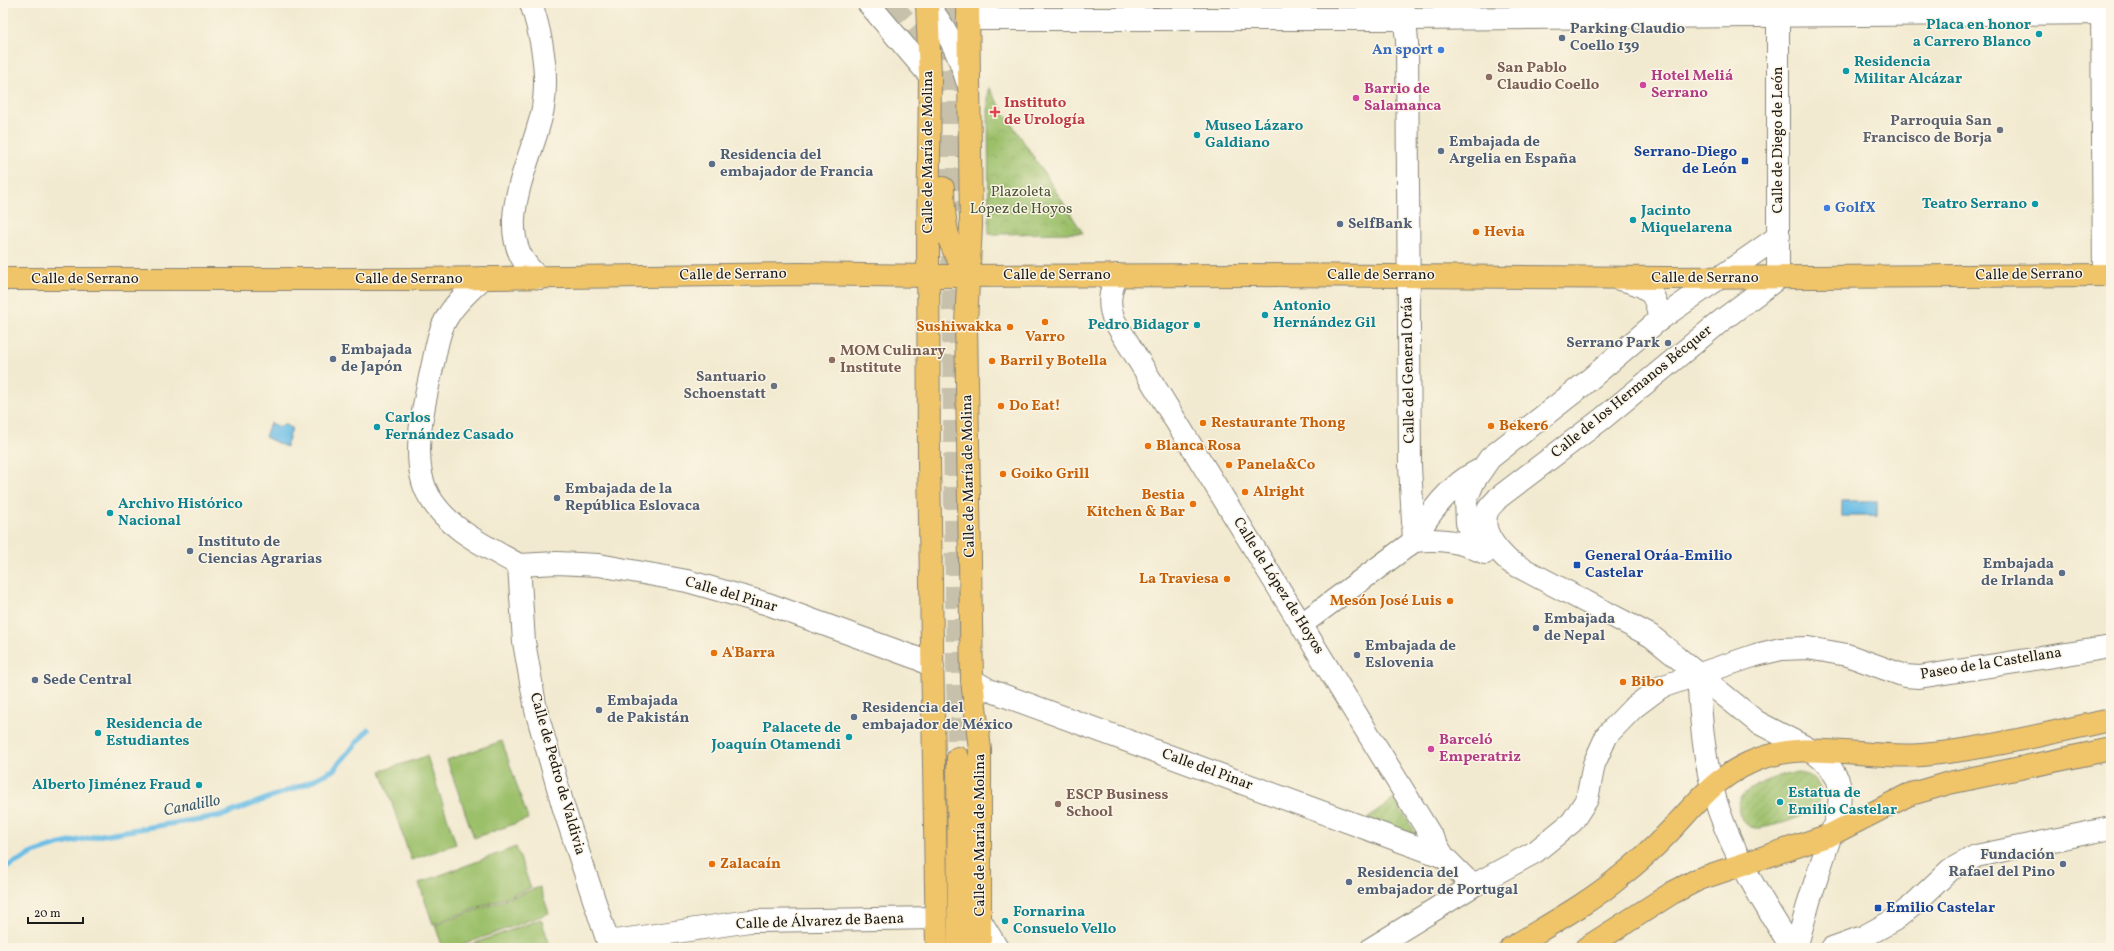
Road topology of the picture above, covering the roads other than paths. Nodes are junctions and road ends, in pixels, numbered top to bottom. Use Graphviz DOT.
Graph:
graph roads {
  1 [pos="531,3"];
  2 [pos="868,3"];
  3 [pos="927,3"];
  4 [pos="1778,9"];
  5 [pos="2105,10"];
  6 [pos="968,11"];
  7 [pos="1404,11"];
  8 [pos="930,76"];
  9 [pos="970,88"];
  10 [pos="1779,236"];
  11 [pos="968,275"];
  12 [pos="1117,275"];
  13 [pos="1408,275"];
  14 [pos="2107,275"];
  15 [pos="928,276"];
  16 [pos="1610,277"];
  17 [pos="483,278"];
  18 [pos="540,278"];
  19 [pos="1719,278"];
  20 [pos="1778,278"];
  21 [pos="3,279"];
  22 [pos="1659,320"];
  23 [pos="1481,469"];
  24 [pos="1414,541"];
  25 [pos="1476,549"];
  26 [pos="1510,562"];
  27 [pos="519,565"];
  28 [pos="1302,624"];
  29 [pos="2111,646"];
  30 [pos="933,667"];
  31 [pos="1698,675"];
  32 [pos="972,680"];
  33 [pos="2111,720"];
  34 [pos="2111,749"];
  35 [pos="1811,750"];
  36 [pos="958,758"];
  37 [pos="1712,786"];
  38 [pos="2111,828"];
  39 [pos="1830,835"];
  40 [pos="1444,857"];
  41 [pos="1742,864"];
  42 [pos="1476,884"];
  43 [pos="936,918"];
  44 [pos="980,920"];
  45 [pos="608,945"];
  46 [pos="937,948"];
  47 [pos="959,948"];
  48 [pos="980,948"];
  49 [pos="997,948"];
  50 [pos="1372,948"];
  51 [pos="1511,948"];
  52 [pos="1586,948"];
  53 [pos="1792,948"];
  54 [pos="1796,948"];
  55 [pos="1832,948"];
  1 -- 18 [label="street"];
  2 -- 8 [label="street"];
  3 -- 8 [label="main road, Calle de María de Molina"];
  3 -- 9 [label="street"];
  4 -- 5 [label="street"];
  4 -- 7 [label="street"];
  4 -- 10 [label="street, Calle de Diego de León"];
  5 -- 14 [label="street"];
  6 -- 7 [label="street"];
  6 -- 9 [label="main road, Calle de María de Molina"];
  7 -- 13 [label="street, Calle del General Oráa"];
  8 -- 11 [label="main road"];
  8 -- 15 [label="main road, Calle de María de Molina"];
  9 -- 11 [label="main road, Calle de María de Molina"];
  10 -- 19 [label="street"];
  10 -- 20 [label="street, Calle de Diego de León"];
  11 -- 12 [label="main road, Calle de Serrano"];
  11 -- 15 [label="main road, Calle de Serrano"];
  11 -- 32 [label="main road, Calle de María de Molina"];
  12 -- 13 [label="main road, Calle de Serrano"];
  12 -- 28 [label="street, Calle de López de Hoyos"];
  13 -- 16 [label="main road, Calle de Serrano"];
  13 -- 24 [label="street, Calle del General Oráa"];
  14 -- 20 [label="main road, Calle de Serrano"];
  15 -- 18 [label="main road, Calle de Serrano"];
  15 -- 30 [label="main road, Calle de María de Molina"];
  16 -- 19 [label="main road, Calle de Serrano"];
  16 -- 22 [label="street"];
  17 -- 18 [label="main road, Calle de Serrano"];
  17 -- 21 [label="main road, Calle de Serrano"];
  17 -- 27 [label="street"];
  19 -- 20 [label="main road, Calle de Serrano"];
  19 -- 22 [label="street"];
  20 -- 26 [label="street, Calle de los Hermanos Bécquer"];
  22 -- 23 [label="street"];
  23 -- 24 [label="street"];
  23 -- 25 [label="street"];
  24 -- 25 [label="street"];
  24 -- 28 [label="street"];
  25 -- 26 [label="street"];
  26 -- 31 [label="street"];
  27 -- 30 [label="street, Calle del Pinar"];
  27 -- 45 [label="street, Calle de Pedro de Valdivia"];
  28 -- 40 [label="street, Calle de López de Hoyos"];
  29 -- 31 [label="street, Paseo de la Castellana"];
  30 -- 43 [label="main road, Calle de María de Molina"];
  31 -- 35 [label="street"];
  31 -- 37 [label="street"];
  31 -- 42 [label="street, Paseo de la Castellana"];
  32 -- 40 [label="street, Calle del Pinar"];
  32 -- 44 [label="main road, Calle de María de Molina"];
  33 -- 35 [label="main road"];
  34 -- 39 [label="main road"];
  35 -- 37 [label="main road"];
  35 -- 39 [label="street"];
  36 -- 47 [label="main road, Calle de María de Molina"];
  37 -- 41 [label="street"];
  37 -- 51 [label="main road"];
  38 -- 55 [label="street"];
  39 -- 41 [label="main road"];
  39 -- 54 [label="street"];
  40 -- 42 [label="street, Calle de López de Hoyos"];
  41 -- 52 [label="main road"];
  41 -- 53 [label="street"];
  42 -- 50 [label="street, Paseo de la Castellana"];
  43 -- 45 [label="street, Calle de Álvarez de Baena"];
  43 -- 46 [label="main road, Calle de María de Molina"];
  44 -- 48 [label="main road, Calle de María de Molina"];
  44 -- 49 [label="street"];
}
